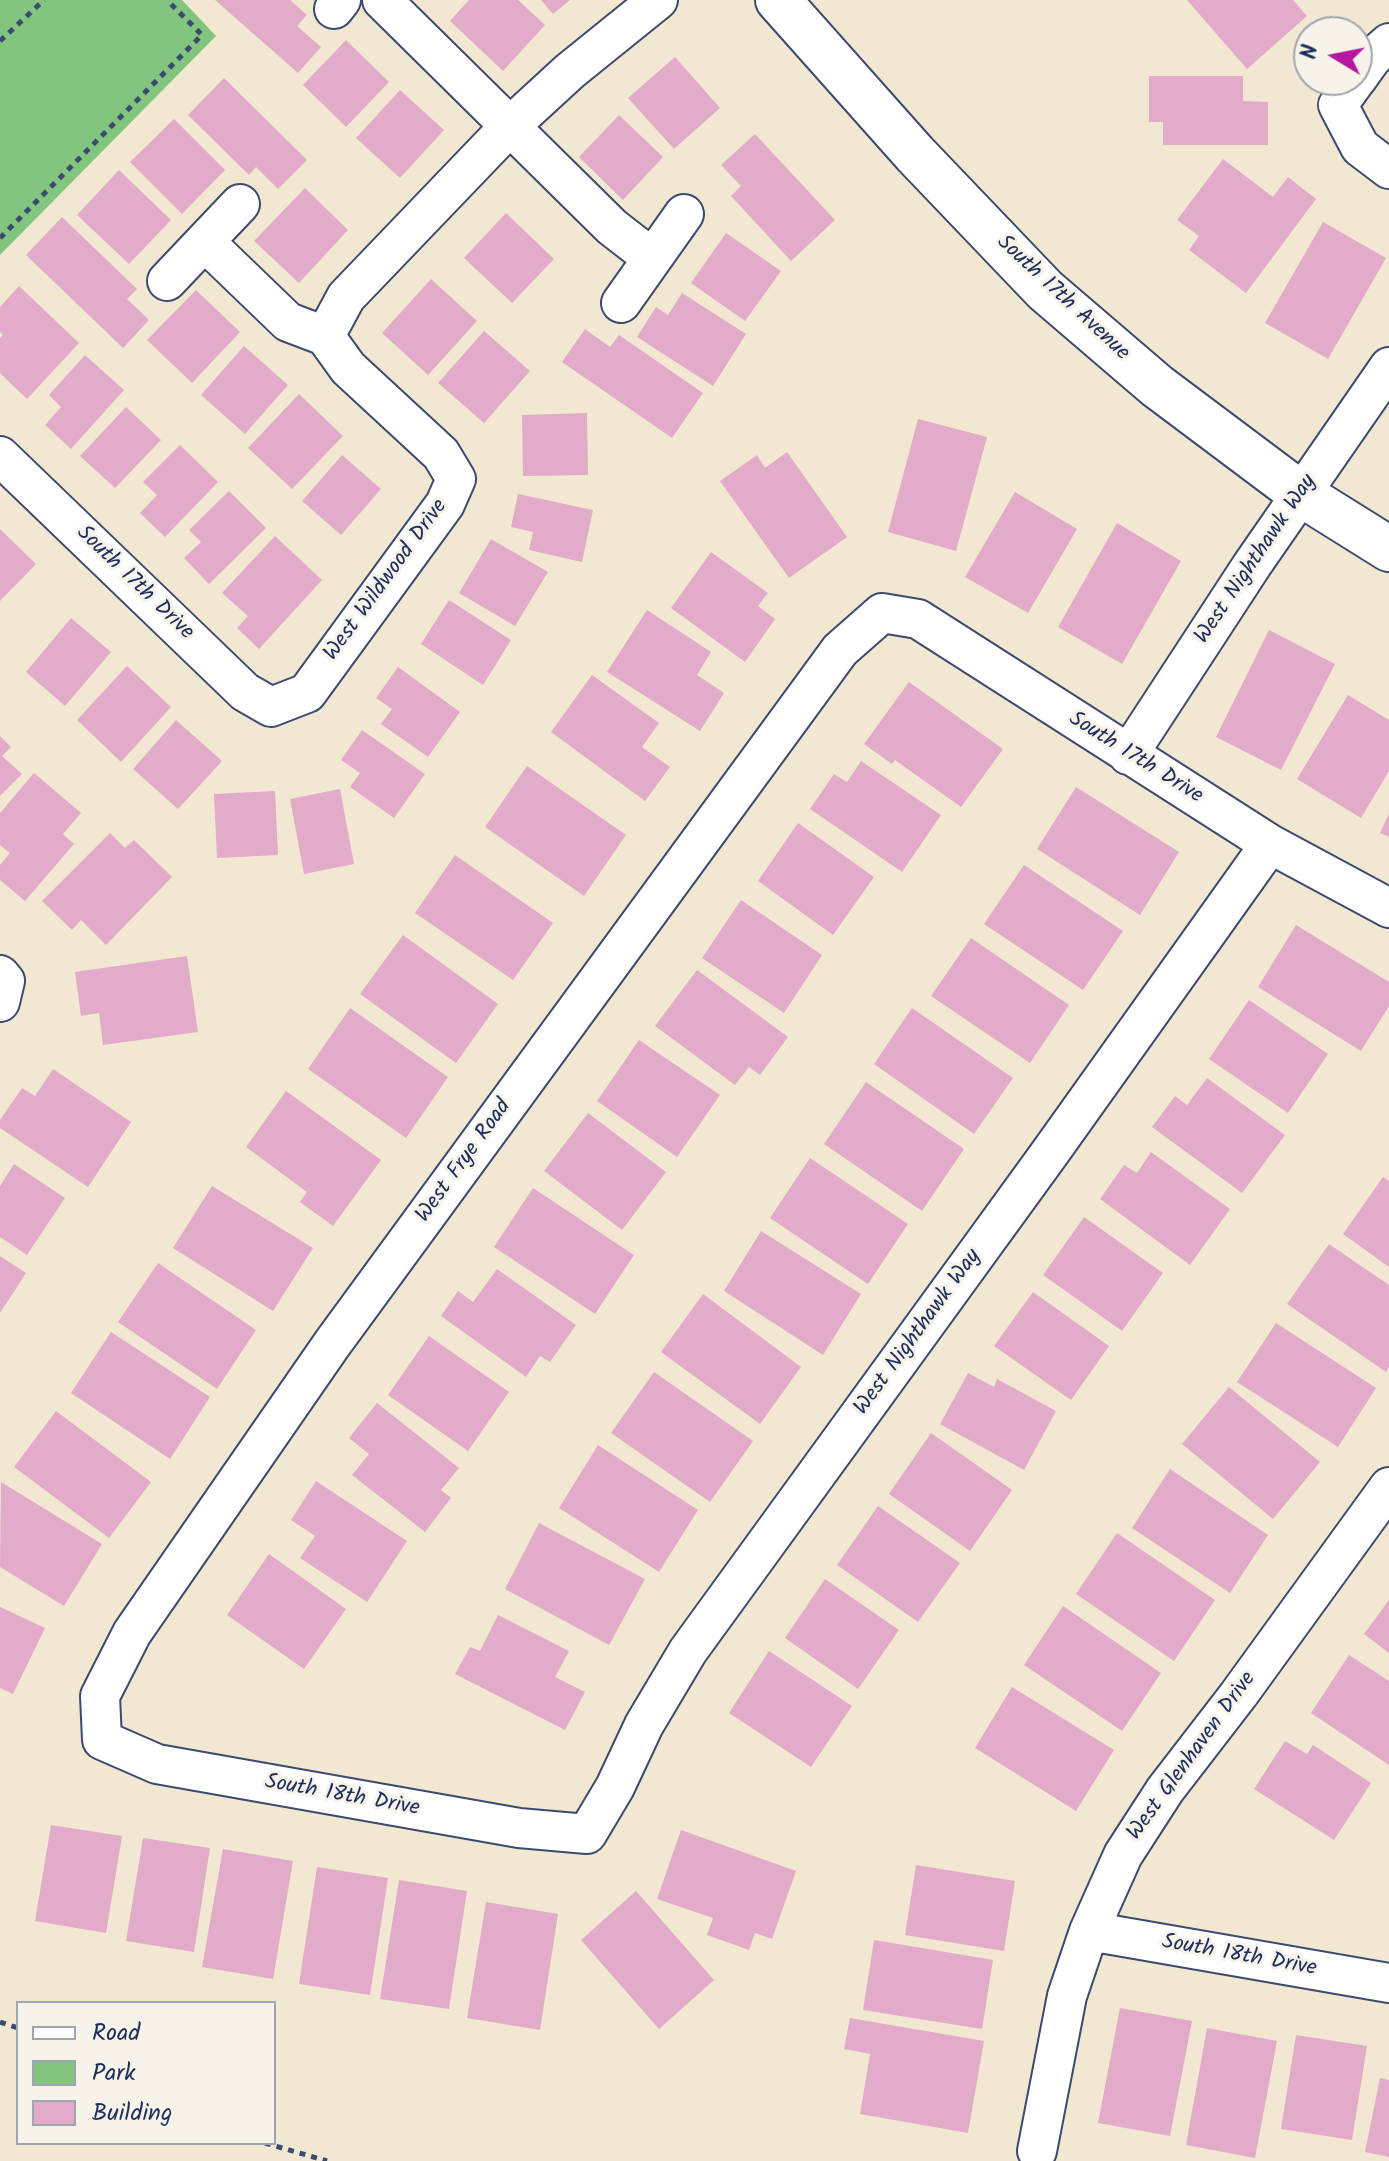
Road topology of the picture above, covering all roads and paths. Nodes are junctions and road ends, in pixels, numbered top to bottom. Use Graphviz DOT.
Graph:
graph roads {
  1 [pos="44,0"];
  2 [pos="167,0"];
  3 [pos="382,0"];
  4 [pos="658,0"];
  5 [pos="778,0"];
  6 [pos="0,41"];
  7 [pos="1389,43"];
  8 [pos="1373,57"];
  9 [pos="1351,96"];
  10 [pos="509,127"];
  11 [pos="1389,169"];
  12 [pos="240,204"];
  13 [pos="684,214"];
  14 [pos="0,238"];
  15 [pos="205,242"];
  16 [pos="652,258"];
  17 [pos="167,281"];
  18 [pos="621,303"];
  19 [pos="325,336"];
  20 [pos="1389,367"];
  21 [pos="0,456"];
  22 [pos="1301,494"];
  23 [pos="1389,549"];
  24 [pos="882,613"];
  25 [pos="271,707"];
  26 [pos="1128,755"];
  27 [pos="1270,844"];
  28 [pos="1389,908"];
  29 [pos="1389,1487"];
  30 [pos="102,1740"];
  31 [pos="587,1834"];
  32 [pos="1089,1931"];
  33 [pos="1389,1983"];
  34 [pos="272,2145"];
  35 [pos="1037,2151"];
  36 [pos="327,2161"];
  1 -- 6 [label="path"];
  2 -- 14 [label="path"];
  3 -- 10 [label="street"];
  4 -- 10 [label="street"];
  5 -- 22 [label="main road, South 17th Avenue"];
  7 -- 8 [label="street"];
  9 -- 11 [label="street"];
  10 -- 16 [label="street"];
  10 -- 19 [label="street"];
  12 -- 15 [label="street"];
  13 -- 16 [label="street"];
  15 -- 17 [label="street"];
  15 -- 19 [label="street"];
  16 -- 18 [label="street"];
  19 -- 25 [label="street, West Wildwood Drive"];
  20 -- 22 [label="street, West Nighthawk Way"];
  21 -- 25 [label="street, South 17th Drive"];
  22 -- 23 [label="main road, South 17th Avenue"];
  22 -- 26 [label="street, West Nighthawk Way"];
  24 -- 26 [label="street, South 17th Drive"];
  24 -- 30 [label="street, West Frye Road"];
  26 -- 27 [label="street, South 17th Drive"];
  27 -- 28 [label="street, South 17th Drive"];
  27 -- 31 [label="street, West Nighthawk Way"];
  29 -- 32 [label="street, West Glenhaven Drive"];
  30 -- 31 [label="street, South 18th Drive"];
  32 -- 33 [label="street, South 18th Drive"];
  32 -- 35 [label="street, West Glenhaven Drive"];
  34 -- 36 [label="path"];
}
